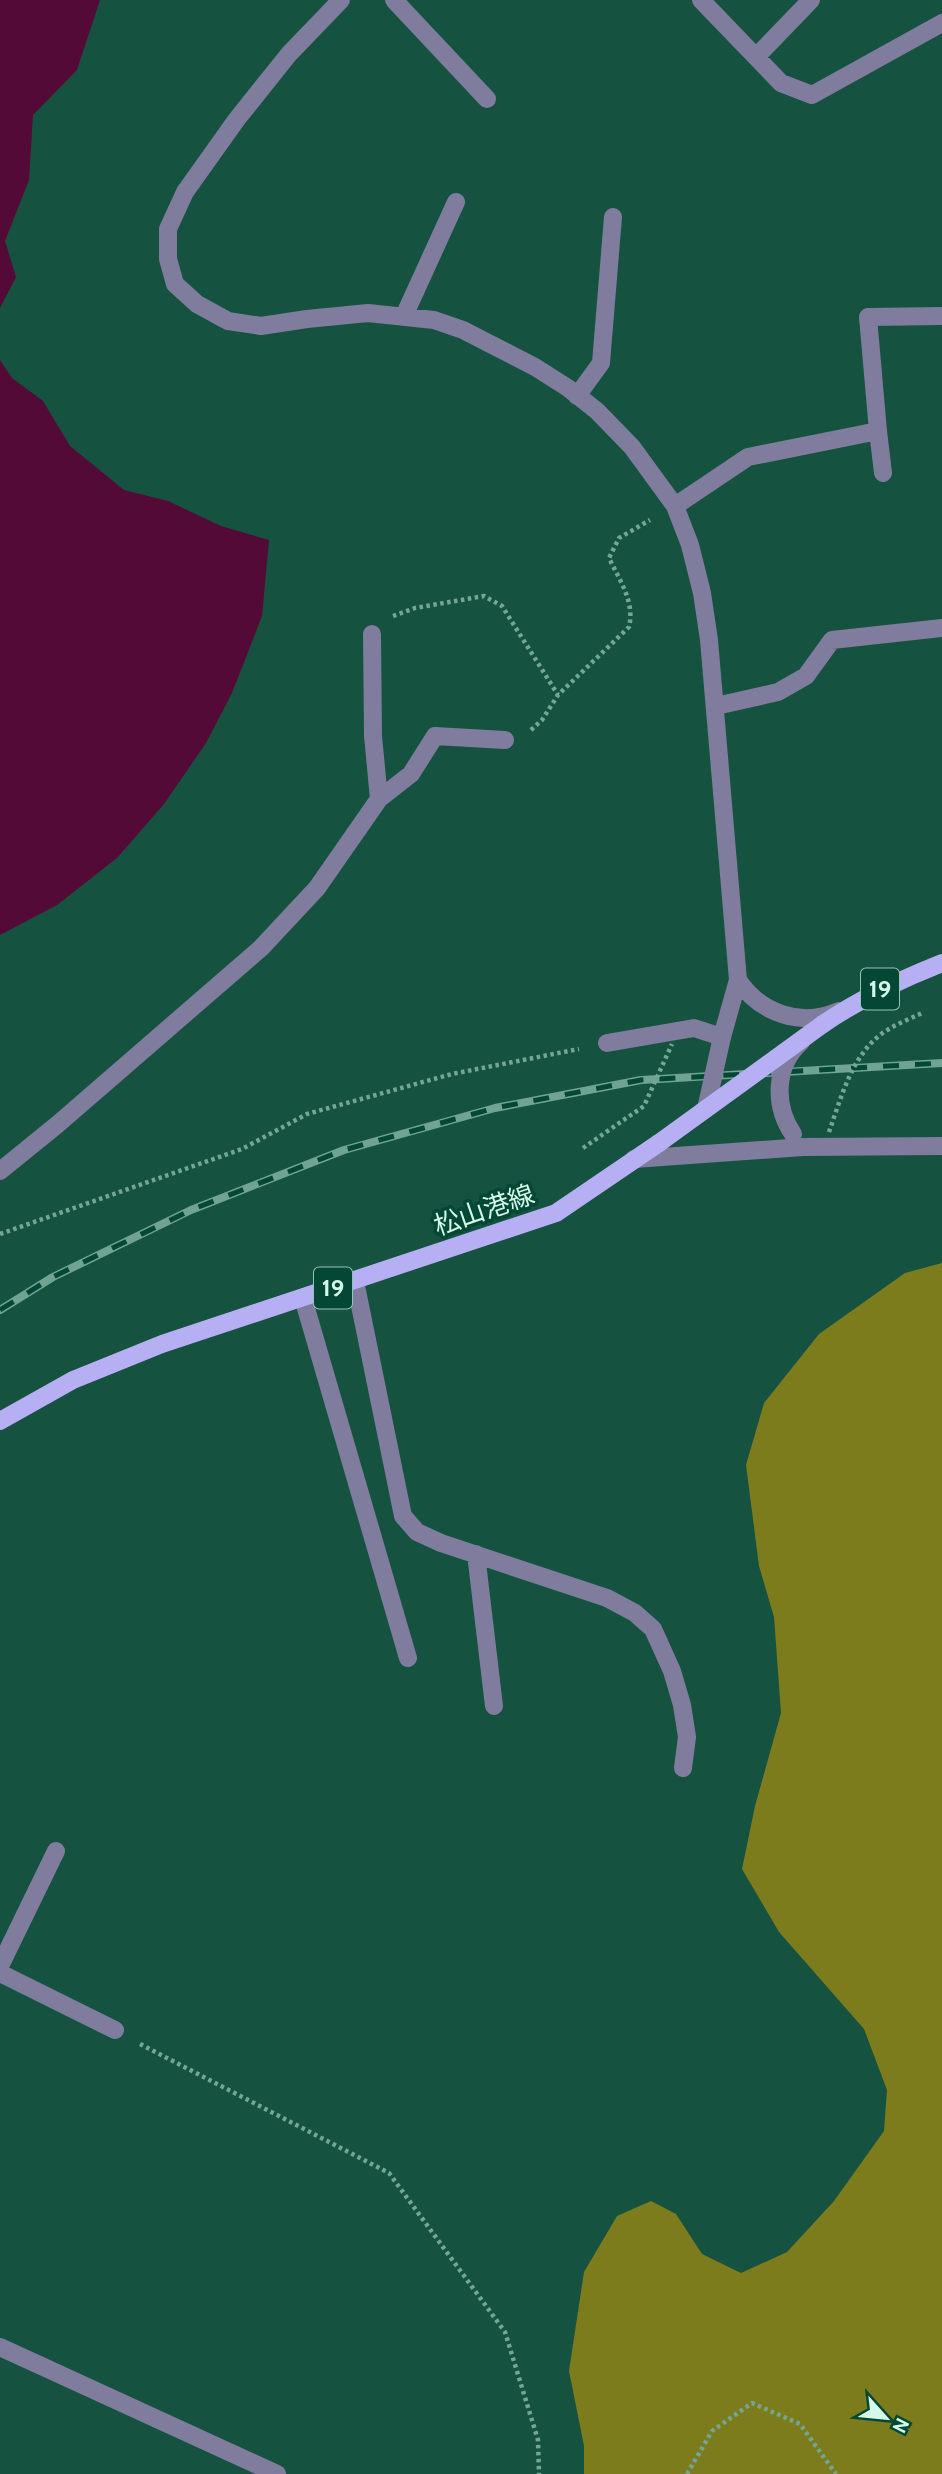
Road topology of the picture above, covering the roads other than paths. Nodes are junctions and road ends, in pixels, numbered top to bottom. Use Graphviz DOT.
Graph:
graph roads {
  1 [pos="341,0"];
  2 [pos="394,0"];
  3 [pos="701,0"];
  4 [pos="811,0"];
  5 [pos="942,23"];
  6 [pos="756,57"];
  7 [pos="487,99"];
  8 [pos="456,202"];
  9 [pos="613,217"];
  10 [pos="404,316"];
  11 [pos="942,316"];
  12 [pos="577,396"];
  13 [pos="878,432"];
  14 [pos="883,473"];
  15 [pos="675,506"];
  16 [pos="942,628"];
  17 [pos="372,634"];
  18 [pos="716,706"];
  19 [pos="505,740"];
  20 [pos="379,799"];
  21 [pos="942,963"];
  22 [pos="738,980"];
  23 [pos="848,1007"];
  24 [pos="819,1027"];
  25 [pos="722,1037"];
  26 [pos="607,1043"];
  27 [pos="705,1109"];
  28 [pos="798,1140"];
  29 [pos="942,1146"];
  30 [pos="634,1159"];
  31 [pos="0,1171"];
  32 [pos="355,1281"];
  33 [pos="303,1298"];
  34 [pos="0,1421"];
  35 [pos="476,1554"];
  36 [pos="408,1658"];
  37 [pos="494,1706"];
  38 [pos="683,1768"];
  39 [pos="56,1851"];
  40 [pos="0,1966"];
  41 [pos="0,1973"];
  42 [pos="115,2030"];
  43 [pos="0,2347"];
  44 [pos="277,2474"];
  1 -- 10 [label="street"];
  2 -- 7 [label="street"];
  3 -- 6 [label="street"];
  4 -- 6 [label="street"];
  5 -- 6 [label="street"];
  8 -- 10 [label="street"];
  9 -- 12 [label="street"];
  10 -- 12 [label="street"];
  11 -- 13 [label="street"];
  12 -- 15 [label="street"];
  13 -- 14 [label="street"];
  13 -- 15 [label="street"];
  15 -- 18 [label="street"];
  16 -- 18 [label="street"];
  17 -- 20 [label="street"];
  18 -- 22 [label="street"];
  19 -- 20 [label="street"];
  20 -- 31 [label="street"];
  21 -- 23 [label="main road, 松山港線 / 19"];
  22 -- 23 [label="street"];
  22 -- 25 [label="street"];
  23 -- 24 [label="main road, 松山港線 / 19"];
  24 -- 27 [label="main road, 松山港線 / 19, bridge"];
  24 -- 28 [label="street, bridge"];
  25 -- 26 [label="street"];
  25 -- 27 [label="street, bridge"];
  27 -- 30 [label="main road, 松山港線 / 19, bridge"];
  28 -- 29 [label="street"];
  28 -- 30 [label="street"];
  30 -- 32 [label="main road, 松山港線 / 19"];
  32 -- 33 [label="main road, 松山港線 / 19"];
  32 -- 35 [label="street"];
  33 -- 34 [label="main road, 松山港線 / 19"];
  33 -- 36 [label="street"];
  35 -- 37 [label="street"];
  35 -- 38 [label="street"];
  39 -- 40 [label="street"];
  41 -- 42 [label="street"];
  43 -- 44 [label="street"];
}
